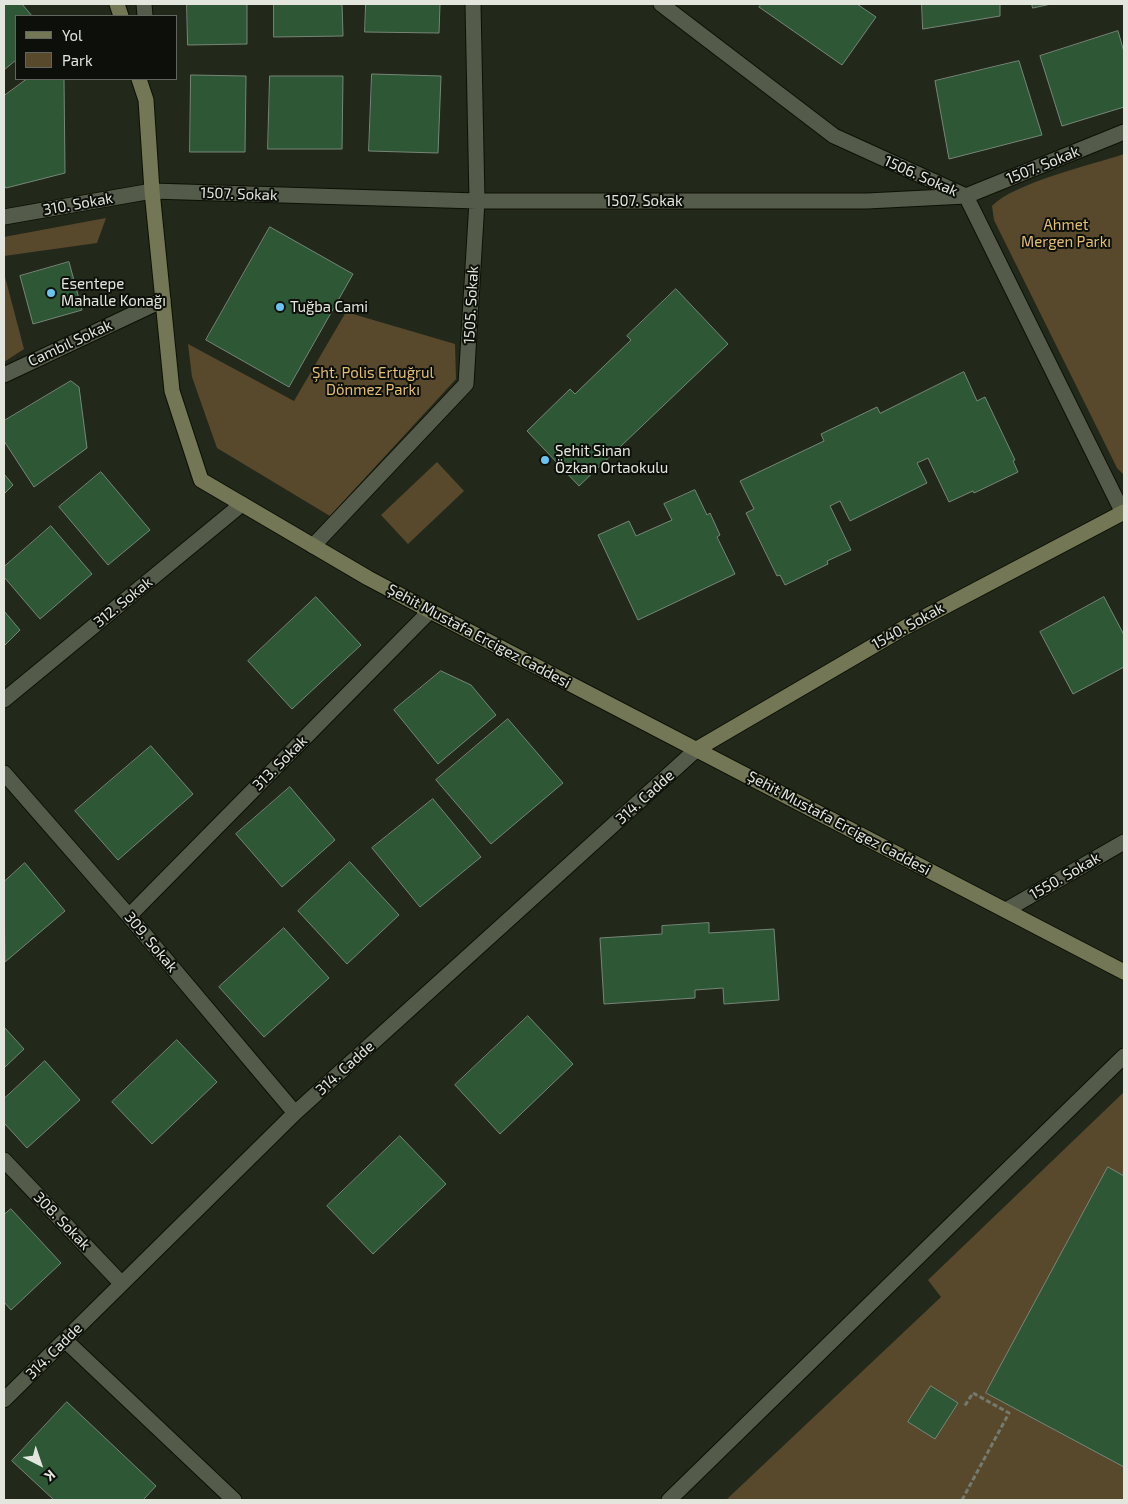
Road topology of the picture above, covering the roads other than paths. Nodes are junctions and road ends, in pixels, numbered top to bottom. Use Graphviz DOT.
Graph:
graph roads {
  1 [pos="474,4"];
  2 [pos="661,4"];
  3 [pos="139,80"];
  4 [pos="145,80"];
  5 [pos="146,100"];
  6 [pos="1124,132"];
  7 [pos="152,191"];
  8 [pos="966,196"];
  9 [pos="477,202"];
  10 [pos="4,217"];
  11 [pos="163,300"];
  12 [pos="4,375"];
  13 [pos="242,504"];
  14 [pos="1123,513"];
  15 [pos="313,546"];
  16 [pos="430,611"];
  17 [pos="4,700"];
  18 [pos="697,749"];
  19 [pos="4,773"];
  20 [pos="1124,842"];
  21 [pos="1006,910"];
  22 [pos="129,916"];
  23 [pos="1124,972"];
  24 [pos="1124,1056"];
  25 [pos="295,1113"];
  26 [pos="4,1160"];
  27 [pos="121,1283"];
  28 [pos="66,1340"];
  29 [pos="4,1400"];
  30 [pos="234,1500"];
  31 [pos="669,1500"];
  1 -- 9 [label="street, 1505. Sokak"];
  2 -- 8 [label="street, 1506. Sokak"];
  3 -- 5 [label="main road, Şehit Mustafa Ercigez Caddesi"];
  4 -- 5 [label="street"];
  5 -- 7 [label="main road, Şehit Mustafa Ercigez Caddesi"];
  6 -- 8 [label="street, 1507. Sokak"];
  7 -- 9 [label="street, 1507. Sokak"];
  7 -- 10 [label="street, 310. Sokak"];
  7 -- 11 [label="main road, Şehit Mustafa Ercigez Caddesi"];
  8 -- 9 [label="street, 1507. Sokak"];
  8 -- 14 [label="street, 1506. Sokak"];
  9 -- 15 [label="street, 1505. Sokak"];
  11 -- 12 [label="street, Cambıl Sokak"];
  11 -- 13 [label="main road, Şehit Mustafa Ercigez Caddesi"];
  13 -- 15 [label="main road, Şehit Mustafa Ercigez Caddesi"];
  13 -- 17 [label="street, 312. Sokak"];
  14 -- 18 [label="main road, 1540. Sokak"];
  15 -- 16 [label="main road, Şehit Mustafa Ercigez Caddesi"];
  16 -- 18 [label="main road, Şehit Mustafa Ercigez Caddesi"];
  16 -- 22 [label="street, 313. Sokak"];
  18 -- 21 [label="main road, Şehit Mustafa Ercigez Caddesi"];
  18 -- 25 [label="street, 314. Cadde"];
  19 -- 22 [label="street, 309. Sokak"];
  20 -- 21 [label="street, 1550. Sokak"];
  21 -- 23 [label="main road, Şehit Mustafa Ercigez Caddesi"];
  22 -- 25 [label="street, 309. Sokak"];
  24 -- 31 [label="street"];
  25 -- 27 [label="street, 314. Cadde"];
  26 -- 27 [label="street, 308. Sokak"];
  27 -- 28 [label="street, 314. Cadde"];
  28 -- 29 [label="street, 314. Cadde"];
  28 -- 30 [label="street"];
}
